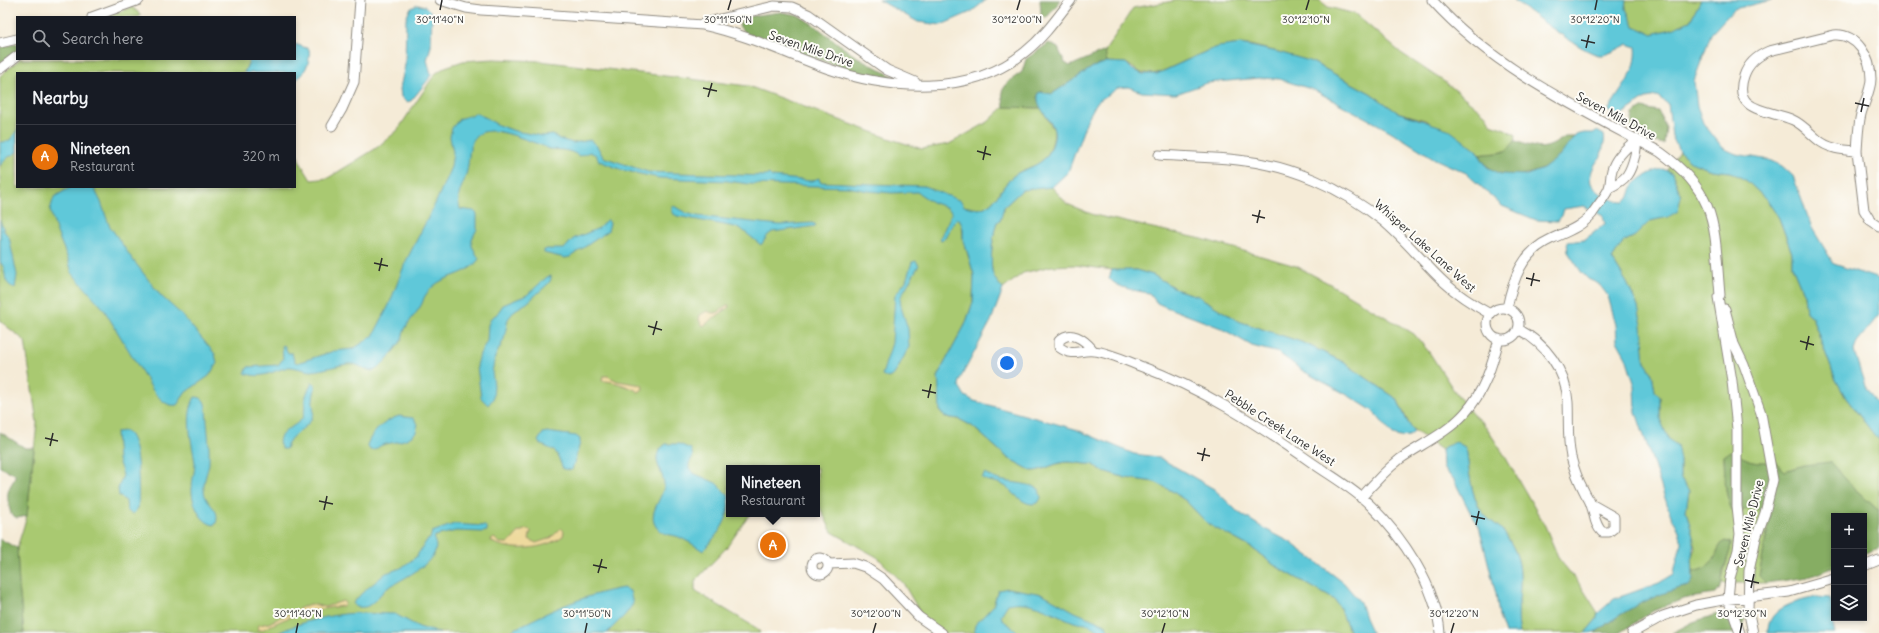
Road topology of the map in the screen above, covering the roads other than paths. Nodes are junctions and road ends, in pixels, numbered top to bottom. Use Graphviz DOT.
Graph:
graph roads {
  1 [pos="139,0"];
  2 [pos="360,0"];
  3 [pos="440,0"];
  4 [pos="1071,0"];
  5 [pos="1432,0"];
  6 [pos="95,16"];
  7 [pos="692,24"];
  8 [pos="16,39"];
  9 [pos="0,44"];
  10 [pos="16,57"];
  11 [pos="0,69"];
  12 [pos="924,84"];
  13 [pos="332,126"];
  14 [pos="1636,140"];
  15 [pos="1857,151"];
  16 [pos="1159,155"];
  17 [pos="1607,191"];
  18 [pos="1879,226"];
  19 [pos="1720,295"];
  20 [pos="1507,308"];
  21 [pos="1490,314"];
  22 [pos="1518,329"];
  23 [pos="1499,339"];
  24 [pos="1093,350"];
  25 [pos="1361,498"];
  26 [pos="1591,504"];
  27 [pos="1879,560"];
  28 [pos="829,564"];
  29 [pos="1867,565"];
  30 [pos="1831,580"];
  31 [pos="1750,598"];
  32 [pos="1728,599"];
  33 [pos="942,633"];
  34 [pos="1440,633"];
  35 [pos="1632,633"];
  36 [pos="1740,633"];
  37 [pos="1753,633"];
  1 -- 6 [label="street"];
  2 -- 13 [label="street"];
  3 -- 7 [label="street, Seven Mile Drive"];
  4 -- 12 [label="street, Seven Mile Drive"];
  5 -- 14 [label="street, Seven Mile Drive"];
  7 -- 12 [label="street, Seven Mile Drive"];
  7 -- 12 [label="street, Seven Mile Drive"];
  8 -- 9 [label="street"];
  10 -- 11 [label="street"];
  14 -- 17 [label="street"];
  14 -- 17 [label="street"];
  14 -- 19 [label="street, Seven Mile Drive"];
  15 -- 15 [label="street"];
  15 -- 18 [label="street"];
  16 -- 21 [label="street, Whisper Lake Lane West"];
  17 -- 20 [label="street"];
  19 -- 31 [label="street, Seven Mile Drive"];
  19 -- 32 [label="street, Seven Mile Drive"];
  20 -- 21 [label="street"];
  20 -- 22 [label="street"];
  21 -- 23 [label="street"];
  22 -- 23 [label="street"];
  22 -- 26 [label="street"];
  23 -- 25 [label="street"];
  24 -- 25 [label="street, Pebble Creek Lane West"];
  25 -- 34 [label="street, Pebble Creek Lane West"];
  27 -- 29 [label="street"];
  28 -- 33 [label="street"];
  30 -- 31 [label="street"];
  31 -- 32 [label="street"];
  31 -- 37 [label="street, Seven Mile Drive"];
  32 -- 35 [label="street"];
  32 -- 36 [label="street"];
}
